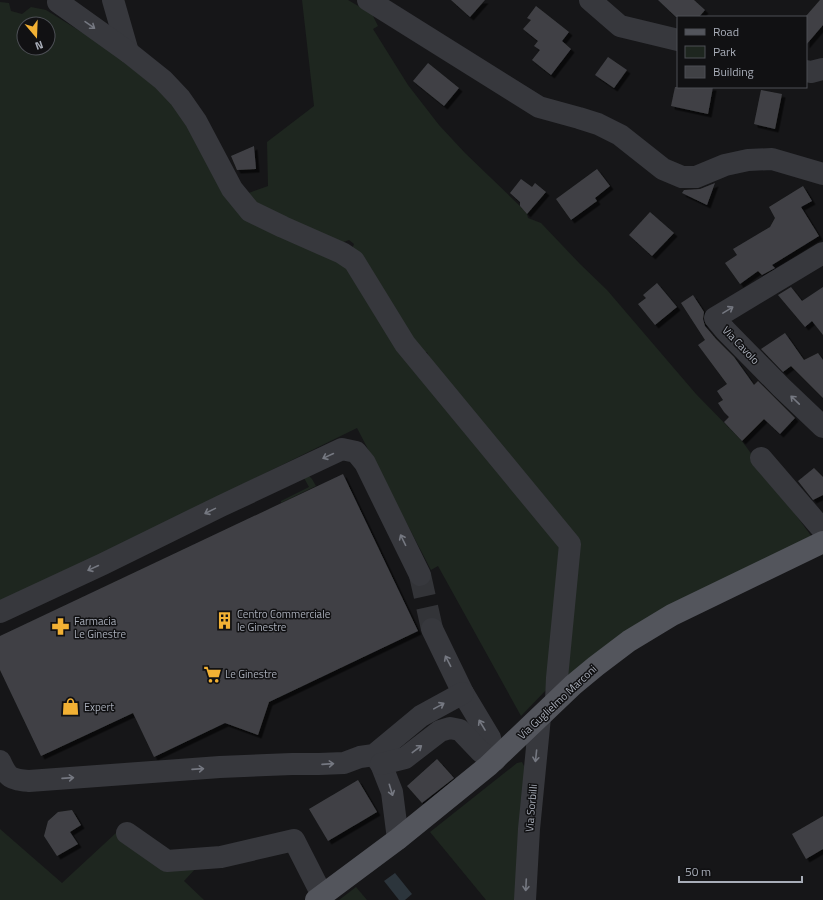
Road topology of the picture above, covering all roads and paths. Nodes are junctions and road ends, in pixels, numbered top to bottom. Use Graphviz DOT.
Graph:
graph roads {
  1 [pos="85,0"];
  2 [pos="113,0"];
  3 [pos="368,0"];
  4 [pos="590,0"];
  5 [pos="53,1"];
  6 [pos="677,40"];
  7 [pos="128,52"];
  8 [pos="823,69"];
  9 [pos="807,71"];
  10 [pos="823,174"];
  11 [pos="823,253"];
  12 [pos="823,427"];
  13 [pos="761,458"];
  14 [pos="823,530"];
  15 [pos="823,542"];
  16 [pos="420,575"];
  17 [pos="0,612"];
  18 [pos="432,629"];
  19 [pos="463,693"];
  20 [pos="556,701"];
  21 [pos="540,717"];
  22 [pos="378,759"];
  23 [pos="495,760"];
  24 [pos="0,761"];
  25 [pos="127,833"];
  26 [pos="398,839"];
  27 [pos="319,898"];
  28 [pos="525,900"];
  1 -- 5 [label="street"];
  2 -- 7 [label="street"];
  3 -- 10 [label="street"];
  4 -- 6 [label="street"];
  5 -- 7 [label="street, one-way"];
  7 -- 20 [label="street"];
  8 -- 9 [label="street"];
  12 -- 11 [label="street, Via Cavolo, one-way"];
  13 -- 14 [label="street"];
  15 -- 20 [label="main road, Via Guglielmo Marconi"];
  16 -- 17 [label="street, one-way"];
  19 -- 18 [label="street, one-way"];
  22 -- 19 [label="street, one-way"];
  23 -- 19 [label="street, one-way"];
  20 -- 21 [label="main road, Via Guglielmo Marconi"];
  21 -- 23 [label="main road, Via Guglielmo Marconi"];
  21 -- 28 [label="street, Via Sorbilli, one-way"];
  22 -- 23 [label="street, one-way"];
  24 -- 22 [label="street, one-way"];
  22 -- 26 [label="street, one-way"];
  23 -- 26 [label="main road, Via Guglielmo Marconi"];
  25 -- 27 [label="street"];
  26 -- 27 [label="main road, Via Guglielmo Marconi"];
}
